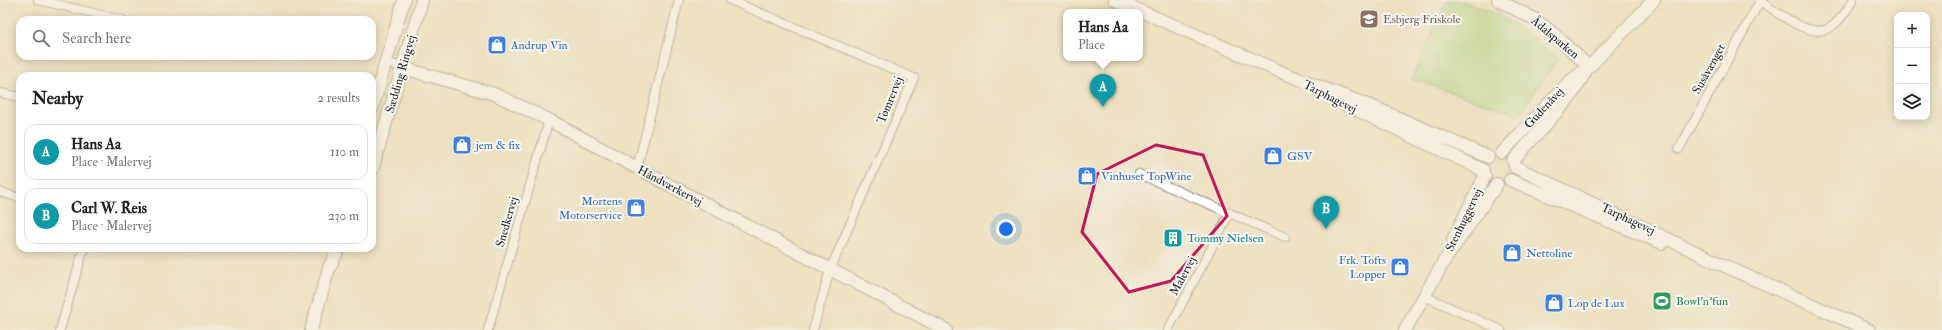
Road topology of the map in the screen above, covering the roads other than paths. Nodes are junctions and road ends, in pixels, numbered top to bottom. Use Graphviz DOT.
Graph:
graph roads {
  1 [pos="38,0"];
  2 [pos="404,0"];
  3 [pos="422,0"];
  4 [pos="679,0"];
  5 [pos="730,0"];
  6 [pos="1115,0"];
  7 [pos="1498,0"];
  8 [pos="1654,0"];
  9 [pos="1759,0"];
  10 [pos="1853,0"];
  11 [pos="1136,9"];
  12 [pos="1143,12"];
  13 [pos="106,16"];
  14 [pos="386,62"];
  15 [pos="1589,67"];
  16 [pos="403,68"];
  17 [pos="1286,74"];
  18 [pos="0,93"];
  19 [pos="376,96"];
  20 [pos="16,97"];
  21 [pos="549,120"];
  22 [pos="1679,149"];
  23 [pos="1502,153"];
  24 [pos="376,157"];
  25 [pos="1488,157"];
  26 [pos="1514,164"];
  27 [pos="637,168"];
  28 [pos="1484,173"];
  29 [pos="1139,174"];
  30 [pos="1510,180"];
  31 [pos="1497,184"];
  32 [pos="0,192"];
  33 [pos="16,197"];
  34 [pos="1230,213"];
  35 [pos="1285,237"];
  36 [pos="83,252"];
  37 [pos="331,252"];
  38 [pos="337,252"];
  39 [pos="1443,263"];
  40 [pos="329,268"];
  41 [pos="830,270"];
  42 [pos="1740,273"];
  43 [pos="1424,296"];
  44 [pos="60,330"];
  45 [pos="311,330"];
  46 [pos="488,330"];
  47 [pos="813,330"];
  48 [pos="946,330"];
  49 [pos="1168,330"];
  50 [pos="1404,330"];
  51 [pos="1501,330"];
  52 [pos="1869,330"];
  1 -- 13 [label="street"];
  2 -- 14 [label="street, Sædding Ringvej"];
  3 -- 16 [label="street, Sædding Ringvej"];
  4 -- 27 [label="street"];
  5 -- 41 [label="street, Tømrervej"];
  6 -- 11 [label="street, Tarphagevej"];
  7 -- 15 [label="street, Ådalsparken"];
  8 -- 15 [label="street, Gudenåvej"];
  9 -- 10 [label="street, Susåvænget"];
  9 -- 22 [label="street, Susåvænget"];
  12 -- 17 [label="street, Tarphagevej"];
  14 -- 16 [label="street, Håndværkervej"];
  14 -- 19 [label="street, Sædding Ringvej"];
  15 -- 23 [label="street, Gudenåvej"];
  15 -- 26 [label="street, Gudenåvej"];
  16 -- 21 [label="street, Håndværkervej"];
  16 -- 24 [label="street, Sædding Ringvej"];
  17 -- 25 [label="street, Tarphagevej"];
  17 -- 28 [label="street, Tarphagevej"];
  18 -- 20 [label="street"];
  21 -- 27 [label="street, Håndværkervej"];
  21 -- 46 [label="street, Snedkervej"];
  23 -- 25 [label="street"];
  23 -- 26 [label="street"];
  25 -- 28 [label="street"];
  26 -- 30 [label="street"];
  26 -- 42 [label="street, Tarphagevej"];
  27 -- 41 [label="street, Håndværkervej"];
  28 -- 31 [label="street"];
  28 -- 39 [label="street, Stenhuggervej"];
  29 -- 34 [label="street"];
  30 -- 31 [label="street"];
  30 -- 42 [label="street, Tarphagevej"];
  31 -- 39 [label="street, Stenhuggervej"];
  32 -- 33 [label="street"];
  34 -- 35 [label="street"];
  34 -- 49 [label="street, Malervej"];
  36 -- 44 [label="street"];
  37 -- 40 [label="street"];
  38 -- 40 [label="street"];
  39 -- 43 [label="street, Stenhuggervej"];
  40 -- 45 [label="street"];
  41 -- 47 [label="street"];
  41 -- 48 [label="street, Håndværkervej"];
  42 -- 52 [label="street, Tarphagevej"];
  43 -- 50 [label="street, Stenhuggervej"];
  43 -- 51 [label="street"];
}
